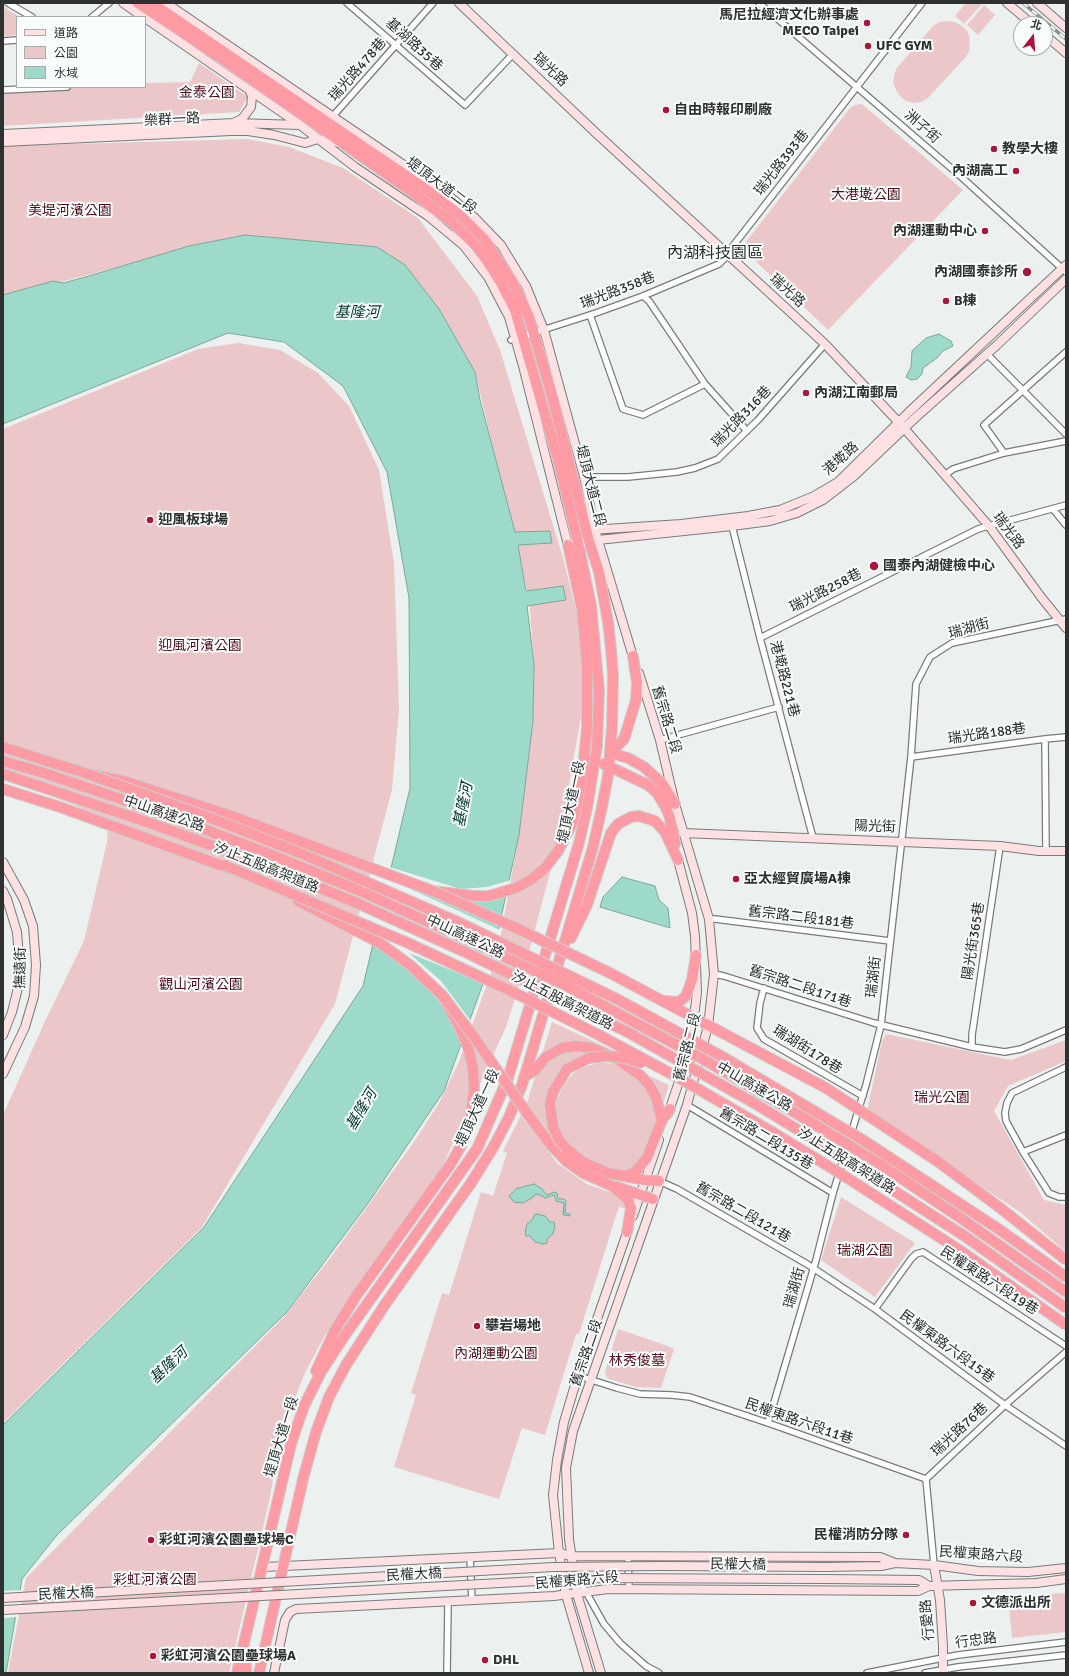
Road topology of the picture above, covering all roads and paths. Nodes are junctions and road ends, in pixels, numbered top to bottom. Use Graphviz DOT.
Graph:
graph roads {
  1 [pos="8,3"];
  2 [pos="109,3"];
  3 [pos="123,3"];
  4 [pos="138,3"];
  5 [pos="152,3"];
  6 [pos="166,3"];
  7 [pos="347,3"];
  8 [pos="433,3"];
  9 [pos="460,3"];
  10 [pos="759,3"];
  11 [pos="922,3"];
  12 [pos="1007,3"];
  13 [pos="1037,3"];
  14 [pos="30,16"];
  15 [pos="93,16"];
  16 [pos="141,16"];
  17 [pos="1022,16"];
  18 [pos="146,19"];
  19 [pos="1066,28"];
  20 [pos="16,40"];
  21 [pos="3,41"];
  22 [pos="1053,42"];
  23 [pos="396,45"];
  24 [pos="1066,53"];
  25 [pos="513,54"];
  26 [pos="857,86"];
  27 [pos="46,88"];
  28 [pos="3,90"];
  29 [pos="249,90"];
  30 [pos="329,118"];
  31 [pos="234,123"];
  32 [pos="313,124"];
  33 [pos="300,125"];
  34 [pos="3,134"];
  35 [pos="318,139"];
  36 [pos="3,142"];
  37 [pos="340,143"];
  38 [pos="728,255"];
  39 [pos="1065,269"];
  40 [pos="1066,279"];
  41 [pos="643,296"];
  42 [pos="590,315"];
  43 [pos="544,330"];
  44 [pos="533,333"];
  45 [pos="516,338"];
  46 [pos="825,344"];
  47 [pos="1066,352"];
  48 [pos="987,354"];
  49 [pos="705,384"];
  50 [pos="1023,390"];
  51 [pos="901,425"];
  52 [pos="748,431"];
  53 [pos="1066,434"];
  54 [pos="1066,441"];
  55 [pos="1004,453"];
  56 [pos="945,475"];
  57 [pos="584,477"];
  58 [pos="1066,505"];
  59 [pos="1053,509"];
  60 [pos="1066,525"];
  61 [pos="732,526"];
  62 [pos="989,526"];
  63 [pos="592,535"];
  64 [pos="573,537"];
  65 [pos="568,545"];
  66 [pos="1063,620"];
  67 [pos="1066,628"];
  68 [pos="760,638"];
  69 [pos="633,656"];
  70 [pos="779,707"];
  71 [pos="1066,737"];
  72 [pos="1045,738"];
  73 [pos="660,740"];
  74 [pos="3,747"];
  75 [pos="610,753"];
  76 [pos="911,757"];
  77 [pos="595,760"];
  78 [pos="3,761"];
  79 [pos="609,766"];
  80 [pos="3,774"];
  81 [pos="88,774"];
  82 [pos="3,789"];
  83 [pos="675,804"];
  84 [pos="684,833"];
  85 [pos="813,838"];
  86 [pos="902,841"];
  87 [pos="1000,846"];
  88 [pos="1046,851"];
  89 [pos="1066,851"];
  90 [pos="678,860"];
  91 [pos="3,862"];
  92 [pos="224,865"];
  93 [pos="3,891"];
  94 [pos="433,891"];
  95 [pos="709,919"];
  96 [pos="890,941"];
  97 [pos="696,955"];
  98 [pos="714,974"];
  99 [pos="555,975"];
  100 [pos="764,988"];
  101 [pos="442,995"];
  102 [pos="657,999"];
  103 [pos="694,1018"];
  104 [pos="881,1025"];
  105 [pos="708,1026"];
  106 [pos="1066,1030"];
  107 [pos="3,1035"];
  108 [pos="972,1047"];
  109 [pos="1066,1067"];
  110 [pos="3,1074"];
  111 [pos="524,1077"];
  112 [pos="679,1078"];
  113 [pos="863,1096"];
  114 [pos="687,1105"];
  115 [pos="670,1109"];
  116 [pos="662,1120"];
  117 [pos="1066,1135"];
  118 [pos="1023,1152"];
  119 [pos="623,1176"];
  120 [pos="645,1180"];
  121 [pos="659,1181"];
  122 [pos="604,1182"];
  123 [pos="833,1193"];
  124 [pos="640,1194"];
  125 [pos="1066,1196"];
  126 [pos="653,1199"];
  127 [pos="627,1232"];
  128 [pos="1066,1260"];
  129 [pos="813,1268"];
  130 [pos="1066,1277"];
  131 [pos="1066,1292"];
  132 [pos="1066,1308"];
  133 [pos="874,1309"];
  134 [pos="1066,1325"];
  135 [pos="1066,1346"];
  136 [pos="1066,1352"];
  137 [pos="578,1376"];
  138 [pos="592,1380"];
  139 [pos="1005,1405"];
  140 [pos="304,1406"];
  141 [pos="768,1423"];
  142 [pos="1066,1446"];
  143 [pos="926,1479"];
  144 [pos="559,1553"];
  145 [pos="571,1556"];
  146 [pos="628,1556"];
  147 [pos="470,1557"];
  148 [pos="895,1563"];
  149 [pos="934,1565"];
  150 [pos="263,1567"];
  151 [pos="283,1567"];
  152 [pos="826,1567"];
  153 [pos="1066,1568"];
  154 [pos="574,1572"];
  155 [pos="826,1579"];
  156 [pos="1066,1579"];
  157 [pos="930,1586"];
  158 [pos="938,1587"];
  159 [pos="629,1589"];
  160 [pos="587,1593"];
  161 [pos="577,1594"];
  162 [pos="566,1595"];
  163 [pos="3,1598"];
  164 [pos="472,1601"];
  165 [pos="448,1602"];
  166 [pos="3,1610"];
  167 [pos="246,1633"];
  168 [pos="1066,1642"];
  169 [pos="1066,1655"];
  170 [pos="943,1658"];
  171 [pos="943,1672"];
  172 [pos="237,1673"];
  173 [pos="246,1673"];
  174 [pos="259,1673"];
  175 [pos="274,1673"];
  176 [pos="447,1673"];
  177 [pos="589,1673"];
  178 [pos="601,1673"];
  179 [pos="659,1673"];
  180 [pos="867,1673"];
  181 [pos="924,1673"];
  1 -- 14 [label="street"];
  2 -- 15 [label="street"];
  3 -- 16 [label="main road, 堤頂大道二段"];
  4 -- 32 [label="highway, 堤頂大道二段"];
  5 -- 30 [label="highway, 堤頂大道二段"];
  6 -- 30 [label="main road, 堤頂大道二段"];
  7 -- 23 [label="street, 基湖路35巷"];
  8 -- 23 [label="street, 瑞光路478巷"];
  9 -- 25 [label="main road, 瑞光路"];
  10 -- 26 [label="street, 洲子街"];
  11 -- 26 [label="street, 瑞光路393巷"];
  12 -- 17 [label="main road"];
  13 -- 19 [label="main road"];
  18 -- 29 [label="main road, 堤頂大道二段"];
  20 -- 21 [label="street"];
  22 -- 24 [label="main road"];
  23 -- 25 [label="street, 基湖路35巷"];
  23 -- 30 [label="street, 瑞光路478巷"];
  25 -- 38 [label="main road, 瑞光路"];
  26 -- 38 [label="street, 瑞光路393巷"];
  26 -- 39 [label="street, 洲子街"];
  27 -- 28 [label="street"];
  29 -- 31 [label="main road"];
  29 -- 33 [label="main road, 堤頂大道二段"];
  30 -- 32 [label="main road, 樂群一路"];
  30 -- 43 [label="main road, 堤頂大道二段"];
  30 -- 44 [label="highway, 堤頂大道二段"];
  31 -- 33 [label="main road, 樂群一路"];
  31 -- 34 [label="main road, 樂群一路"];
  32 -- 33 [label="main road, 樂群一路"];
  32 -- 37 [label="highway, 堤頂大道二段"];
  33 -- 35 [label="main road, 堤頂大道二段"];
  35 -- 36 [label="main road, 樂群一路"];
  35 -- 37 [label="main road, 樂群一路"];
  35 -- 45 [label="main road, 堤頂大道二段"];
  37 -- 45 [label="highway, 堤頂大道二段"];
  38 -- 41 [label="street, 瑞光路358巷"];
  38 -- 46 [label="main road, 瑞光路"];
  39 -- 51 [label="main road, 港墘路"];
  40 -- 48 [label="main road, 港墘路"];
  41 -- 42 [label="street, 瑞光路358巷"];
  41 -- 49 [label="street"];
  42 -- 43 [label="street, 瑞光路358巷"];
  42 -- 49 [label="street"];
  43 -- 44 [label="street, 瑞光路358巷"];
  43 -- 57 [label="main road, 堤頂大道二段"];
  44 -- 45 [label="street, 瑞光路358巷"];
  44 -- 63 [label="highway, 堤頂大道二段"];
  45 -- 64 [label="highway, 堤頂大道二段"];
  46 -- 51 [label="main road, 瑞光路"];
  46 -- 52 [label="street, 瑞光路316巷"];
  47 -- 50 [label="street"];
  48 -- 50 [label="street"];
  48 -- 51 [label="main road, 港墘路"];
  49 -- 52 [label="street"];
  50 -- 53 [label="street"];
  50 -- 55 [label="street"];
  51 -- 56 [label="main road, 瑞光路"];
  51 -- 61 [label="main road, 港墘路"];
  51 -- 63 [label="main road, 港墘路"];
  52 -- 57 [label="street, 瑞光路316巷"];
  54 -- 55 [label="street"];
  55 -- 56 [label="street"];
  56 -- 62 [label="main road, 瑞光路"];
  57 -- 63 [label="main road, 堤頂大道二段"];
  58 -- 59 [label="street, 瑞光路258巷"];
  59 -- 60 [label="street"];
  59 -- 62 [label="street, 瑞光路258巷"];
  61 -- 63 [label="main road, 港墘路"];
  61 -- 68 [label="street, 港墘路221巷"];
  62 -- 66 [label="main road, 瑞光路"];
  62 -- 68 [label="street, 瑞光路258巷"];
  63 -- 64 [label="main road, 港墘路"];
  63 -- 69 [label="main road, 舊宗路二段"];
  63 -- 75 [label="highway, 堤頂大道一段"];
  64 -- 65 [label="main road, 港墘路"];
  64 -- 77 [label="highway, 堤頂大道一段"];
  65 -- 94 [label="highway, bridge"];
  66 -- 67 [label="main road, 瑞光路"];
  66 -- 76 [label="street, 瑞湖街"];
  68 -- 70 [label="street, 港墘路221巷"];
  69 -- 73 [label="main road, 舊宗路二段"];
  69 -- 75 [label="highway"];
  70 -- 73 [label="street"];
  70 -- 85 [label="street, 港墘路221巷"];
  71 -- 72 [label="street, 瑞光路188巷"];
  72 -- 76 [label="street, 瑞光路188巷"];
  72 -- 88 [label="street"];
  73 -- 83 [label="main road, 舊宗路二段"];
  74 -- 81 [label="highway, 汐止五股高架道路"];
  75 -- 79 [label="highway, 堤頂大道一段"];
  75 -- 83 [label="highway"];
  76 -- 86 [label="street, 瑞湖街"];
  77 -- 79 [label="highway"];
  77 -- 140 [label="highway, 堤頂大道一段"];
  78 -- 131 [label="highway, 中山高速公路, bridge"];
  79 -- 90 [label="highway"];
  79 -- 99 [label="highway, 堤頂大道一段"];
  80 -- 132 [label="highway, 中山高速公路, bridge"];
  81 -- 94 [label="highway, bridge"];
  81 -- 130 [label="highway, 汐止五股高架道路, bridge"];
  82 -- 92 [label="highway, 汐止五股高架道路"];
  83 -- 84 [label="main road, 舊宗路二段"];
  84 -- 85 [label="main road, 陽光街"];
  84 -- 95 [label="main road, 舊宗路二段"];
  85 -- 86 [label="main road, 陽光街"];
  86 -- 87 [label="main road, 陽光街"];
  86 -- 96 [label="street, 瑞湖街"];
  87 -- 88 [label="main road, 陽光街"];
  87 -- 108 [label="street, 陽光街365巷"];
  88 -- 89 [label="main road, 陽光街"];
  90 -- 97 [label="main road, 舊宗路二段"];
  90 -- 99 [label="highway"];
  91 -- 110 [label="main road, 撫遠街"];
  92 -- 101 [label="highway, bridge"];
  92 -- 112 [label="highway, 汐止五股高架道路, bridge"];
  93 -- 107 [label="main road, 撫遠街"];
  94 -- 102 [label="highway, bridge"];
  95 -- 96 [label="street, 舊宗路二段181巷"];
  95 -- 98 [label="main road, 舊宗路二段"];
  96 -- 104 [label="street, 瑞湖街"];
  97 -- 102 [label="highway"];
  97 -- 103 [label="main road, 舊宗路二段"];
  98 -- 100 [label="street, 舊宗路二段171巷"];
  98 -- 105 [label="main road, 舊宗路二段"];
  99 -- 111 [label="highway, 堤頂大道一段"];
  100 -- 104 [label="street, 舊宗路二段171巷"];
  100 -- 113 [label="street, 瑞湖街178巷"];
  101 -- 122 [label="highway, bridge"];
  101 -- 140 [label="highway, bridge"];
  102 -- 103 [label="highway"];
  103 -- 105 [label="highway"];
  103 -- 115 [label="main road, 舊宗路二段"];
  104 -- 108 [label="street, 舊宗路二段171巷"];
  104 -- 113 [label="street, 瑞湖街"];
  105 -- 114 [label="main road, 舊宗路二段"];
  105 -- 128 [label="highway, bridge"];
  106 -- 108 [label="street, 舊宗路二段171巷"];
  109 -- 118 [label="street"];
  111 -- 116 [label="highway"];
  111 -- 151 [label="highway, 堤頂大道一段"];
  112 -- 119 [label="highway, bridge"];
  112 -- 134 [label="highway, 汐止五股高架道路, bridge"];
  113 -- 123 [label="street, 瑞湖街"];
  114 -- 121 [label="main road, 舊宗路二段"];
  114 -- 123 [label="street, 舊宗路二段135巷"];
  115 -- 116 [label="highway"];
  115 -- 120 [label="main road, 舊宗路二段"];
  116 -- 119 [label="highway"];
  117 -- 118 [label="street"];
  118 -- 125 [label="street"];
  119 -- 120 [label="highway"];
  120 -- 121 [label="highway"];
  120 -- 124 [label="main road, 舊宗路二段"];
  121 -- 126 [label="main road, 舊宗路二段"];
  121 -- 129 [label="street, 舊宗路二段121巷"];
  122 -- 124 [label="highway"];
  122 -- 127 [label="highway"];
  123 -- 129 [label="street, 瑞湖街"];
  124 -- 126 [label="highway"];
  124 -- 127 [label="main road, 舊宗路二段"];
  126 -- 138 [label="main road, 舊宗路二段"];
  127 -- 137 [label="main road, 舊宗路二段"];
  129 -- 133 [label="street, 民權東路六段15巷"];
  129 -- 141 [label="street, 瑞湖街"];
  133 -- 135 [label="street, 民權東路六段19巷"];
  133 -- 139 [label="street, 民權東路六段15巷"];
  136 -- 139 [label="street, 瑞光路76巷"];
  137 -- 138 [label="street, 民權東路六段11巷"];
  137 -- 144 [label="main road, 舊宗路二段"];
  138 -- 141 [label="street, 民權東路六段11巷"];
  138 -- 145 [label="main road, 舊宗路二段"];
  139 -- 142 [label="street, 民權東路六段15巷"];
  139 -- 143 [label="street, 瑞光路76巷"];
  140 -- 150 [label="highway, 堤頂大道一段"];
  141 -- 143 [label="street, 民權東路六段11巷"];
  143 -- 149 [label="street"];
  144 -- 145 [label="main road, 民權東路六段"];
  144 -- 147 [label="main road, 民權東路六段"];
  144 -- 162 [label="main road, 舊宗路二段"];
  145 -- 146 [label="main road, 民權東路六段"];
  145 -- 154 [label="main road, 舊宗路二段"];
  146 -- 148 [label="main road, 民權東路六段"];
  146 -- 159 [label="street"];
  147 -- 151 [label="main road, 民權東路六段"];
  147 -- 164 [label="street"];
  148 -- 149 [label="main road, 民權東路六段"];
  148 -- 152 [label="main road, 民權東路六段"];
  149 -- 153 [label="main road, 民權東路六段"];
  149 -- 158 [label="main road, 行愛路"];
  150 -- 151 [label="main road, 民權東路六段"];
  150 -- 167 [label="highway, 堤頂大道一段"];
  151 -- 174 [label="highway, 堤頂大道一段"];
  152 -- 163 [label="main road, 民權大橋, bridge"];
  154 -- 160 [label="street"];
  154 -- 161 [label="main road, 舊宗路二段"];
  155 -- 157 [label="main road, 民權東路六段"];
  155 -- 166 [label="main road, 民權大橋, bridge"];
  156 -- 158 [label="main road, 民權東路六段"];
  157 -- 158 [label="main road, 民權東路六段"];
  157 -- 159 [label="main road, 民權東路六段"];
  158 -- 170 [label="main road, 行愛路"];
  159 -- 160 [label="main road, 民權東路六段"];
  160 -- 161 [label="main road, 民權東路六段"];
  160 -- 179 [label="street"];
  161 -- 162 [label="main road, 民權東路六段"];
  161 -- 178 [label="main road, 舊宗路二段"];
  162 -- 164 [label="main road, 民權東路六段"];
  162 -- 177 [label="main road, 舊宗路二段"];
  164 -- 165 [label="main road, 民權東路六段"];
  165 -- 175 [label="main road, 民權東路六段"];
  165 -- 176 [label="street"];
  167 -- 172 [label="highway, 堤頂大道一段"];
  167 -- 173 [label="highway"];
  168 -- 170 [label="street, 行忠路"];
  169 -- 171 [label="street, 行忠路"];
  170 -- 171 [label="main road, 行愛路"];
  170 -- 180 [label="street, 行忠路"];
  171 -- 181 [label="street, 行忠路"];
}
